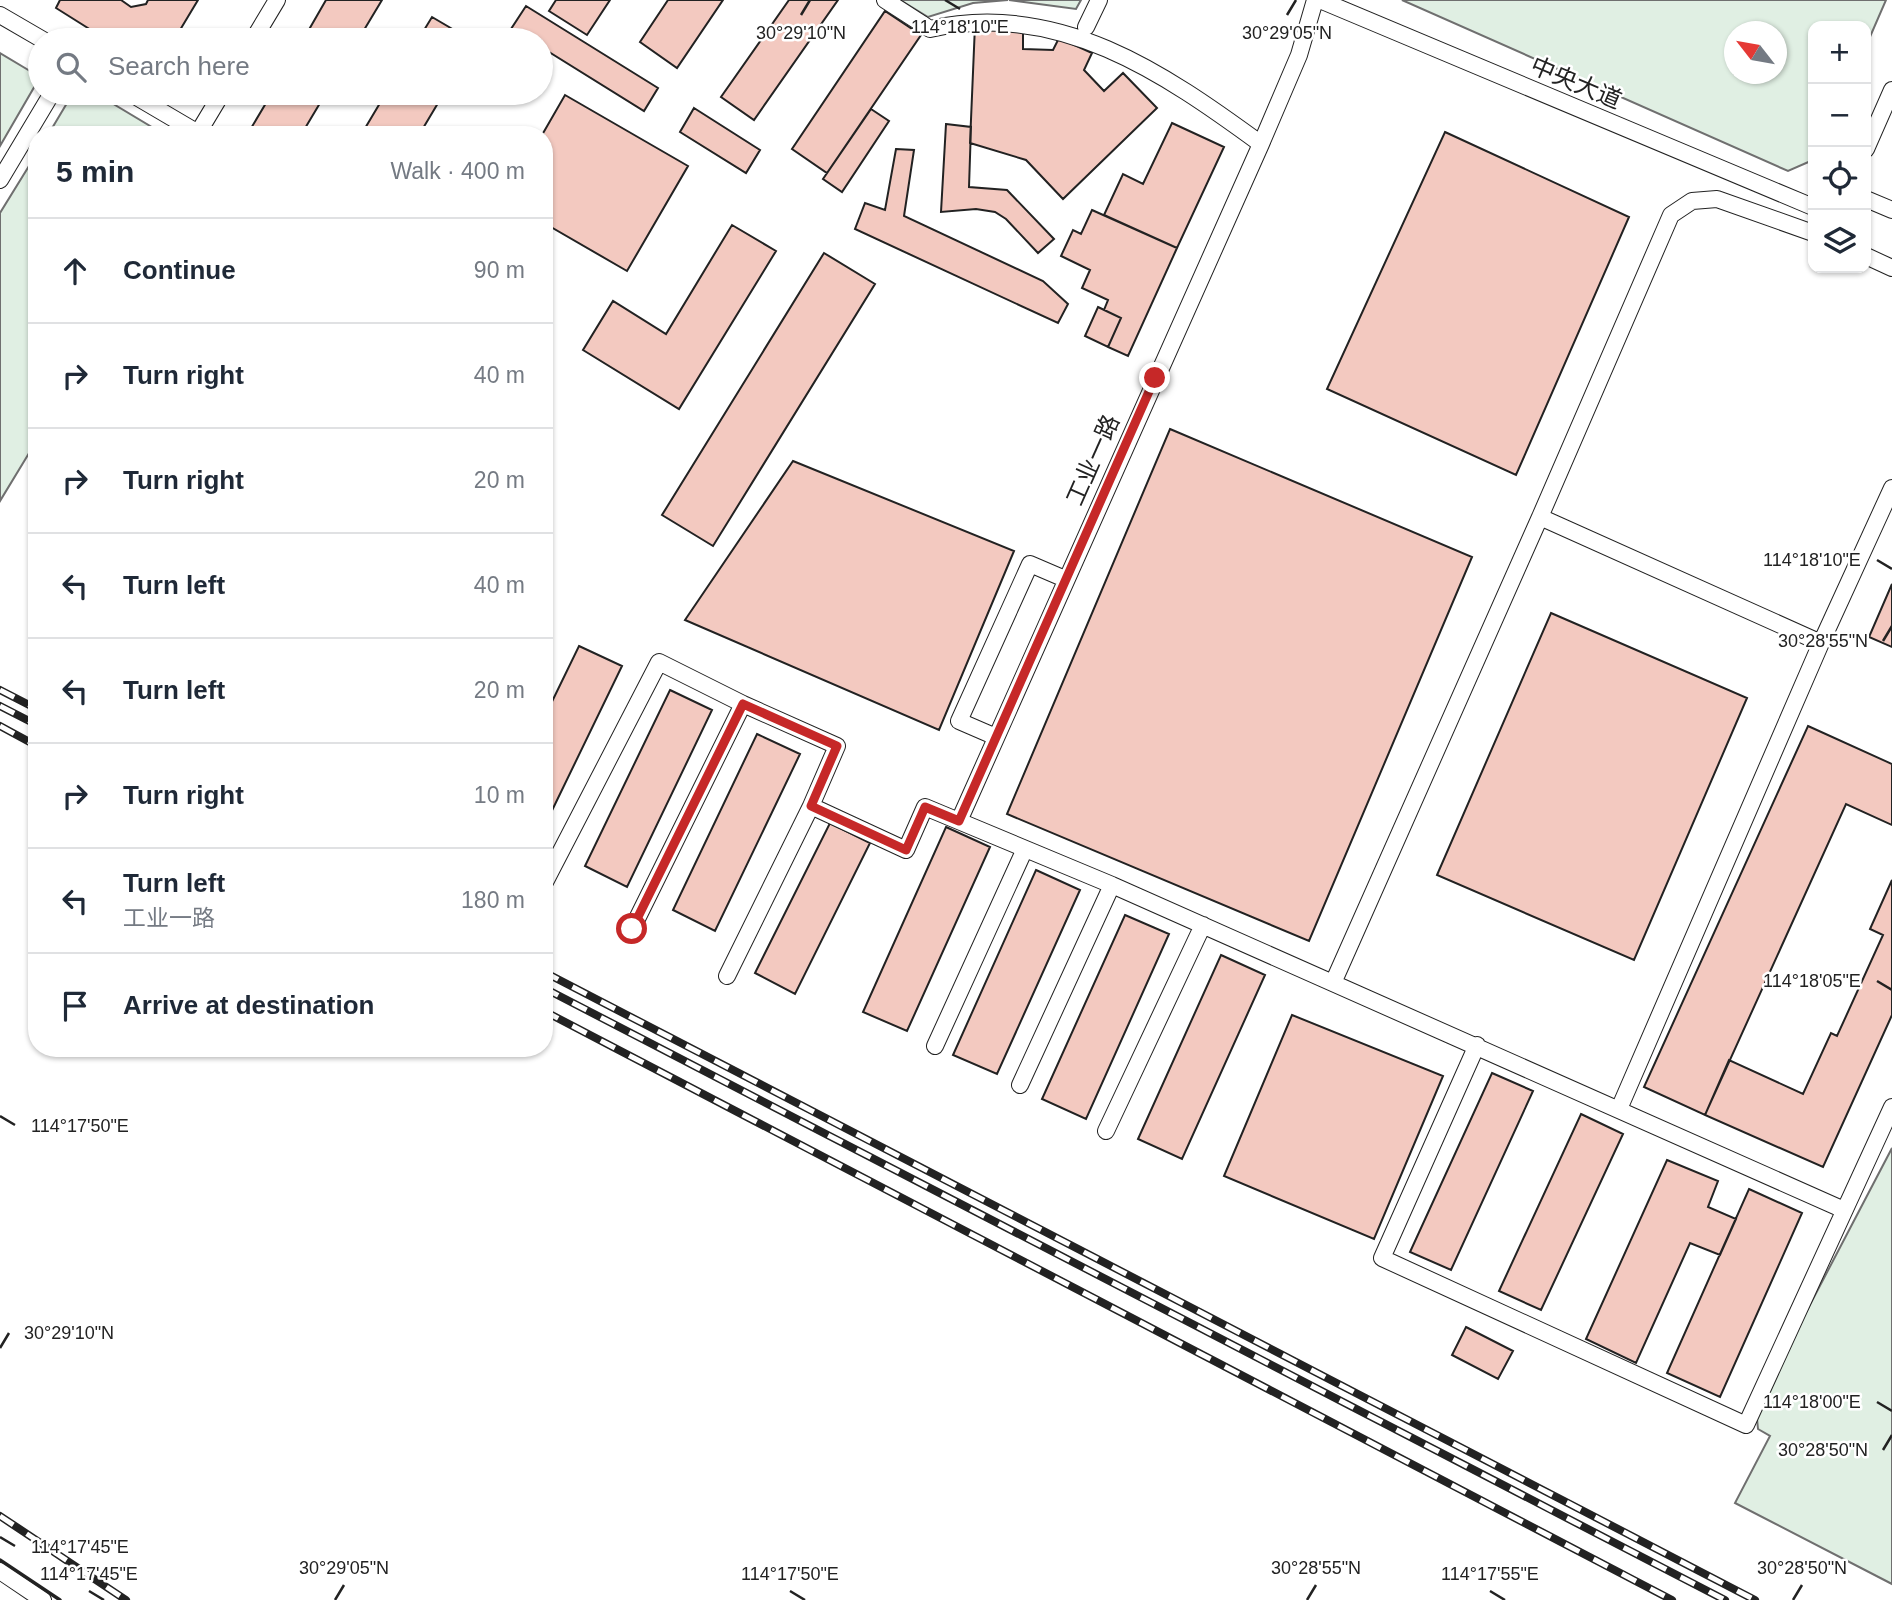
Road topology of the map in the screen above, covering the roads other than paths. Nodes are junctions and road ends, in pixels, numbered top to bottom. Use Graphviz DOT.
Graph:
graph roads {
  1 [pos="277,0"];
  2 [pos="885,0"];
  3 [pos="1099,0"];
  4 [pos="1315,0"];
  5 [pos="1321,0"];
  6 [pos="0,15"];
  7 [pos="1086,27"];
  8 [pos="260,28"];
  9 [pos="28,31"];
  10 [pos="1892,90"];
  11 [pos="45,105"];
  12 [pos="151,105"];
  13 [pos="215,105"];
  14 [pos="32,126"];
  15 [pos="186,126"];
  16 [pos="202,126"];
  17 [pos="28,133"];
  18 [pos="1261,144"];
  19 [pos="1867,147"];
  20 [pos="0,180"];
  21 [pos="1871,201"];
  22 [pos="1808,205"];
  23 [pos="1892,210"];
  24 [pos="1808,231"];
  25 [pos="1871,258"];
  26 [pos="1892,268"];
  27 [pos="1892,488"];
  28 [pos="1540,517"];
  29 [pos="1065,579"];
  30 [pos="1821,643"];
  31 [pos="743,704"];
  32 [pos="996,737"];
  33 [pos="811,806"];
  34 [pos="959,821"];
  35 [pos="1024,851"];
  36 [pos="553,867"];
  37 [pos="1112,885"];
  38 [pos="1203,925"];
  39 [pos="632,929"];
  40 [pos="727,976"];
  41 [pos="1333,983"];
  42 [pos="1477,1045"];
  43 [pos="935,1046"];
  44 [pos="1020,1085"];
  45 [pos="1892,1107"];
  46 [pos="1619,1109"];
  47 [pos="1106,1131"];
  48 [pos="1844,1210"];
  49 [pos="0,1571"];
  50 [pos="43,1600"];
  1 -- 8 [label="street"];
  2 -- 7 [label="street"];
  3 -- 7 [label="street"];
  4 -- 18 [label="street, 工业一路"];
  5 -- 22 [label="street, 中央大道"];
  6 -- 9 [label="street"];
  7 -- 18 [label="street"];
  10 -- 19 [label="street"];
  11 -- 14 [label="street"];
  12 -- 15 [label="street"];
  13 -- 16 [label="street"];
  17 -- 20 [label="street"];
  18 -- 29 [label="street, 工业一路"];
  21 -- 23 [label="street"];
  24 -- 28 [label="street"];
  25 -- 26 [label="street"];
  27 -- 30 [label="street"];
  28 -- 30 [label="street"];
  28 -- 41 [label="street"];
  29 -- 32 [label="street, 工业一路"];
  29 -- 32 [label="street"];
  30 -- 46 [label="street"];
  31 -- 33 [label="street"];
  31 -- 36 [label="street"];
  31 -- 39 [label="street"];
  32 -- 34 [label="street, 工业一路"];
  33 -- 34 [label="street"];
  33 -- 40 [label="street"];
  34 -- 35 [label="street"];
  35 -- 37 [label="street"];
  35 -- 43 [label="street"];
  37 -- 38 [label="street"];
  37 -- 44 [label="street"];
  38 -- 41 [label="street"];
  38 -- 47 [label="street"];
  41 -- 42 [label="street"];
  42 -- 46 [label="street"];
  42 -- 48 [label="street"];
  45 -- 48 [label="street"];
  46 -- 48 [label="street"];
  49 -- 50 [label="street"];
}
